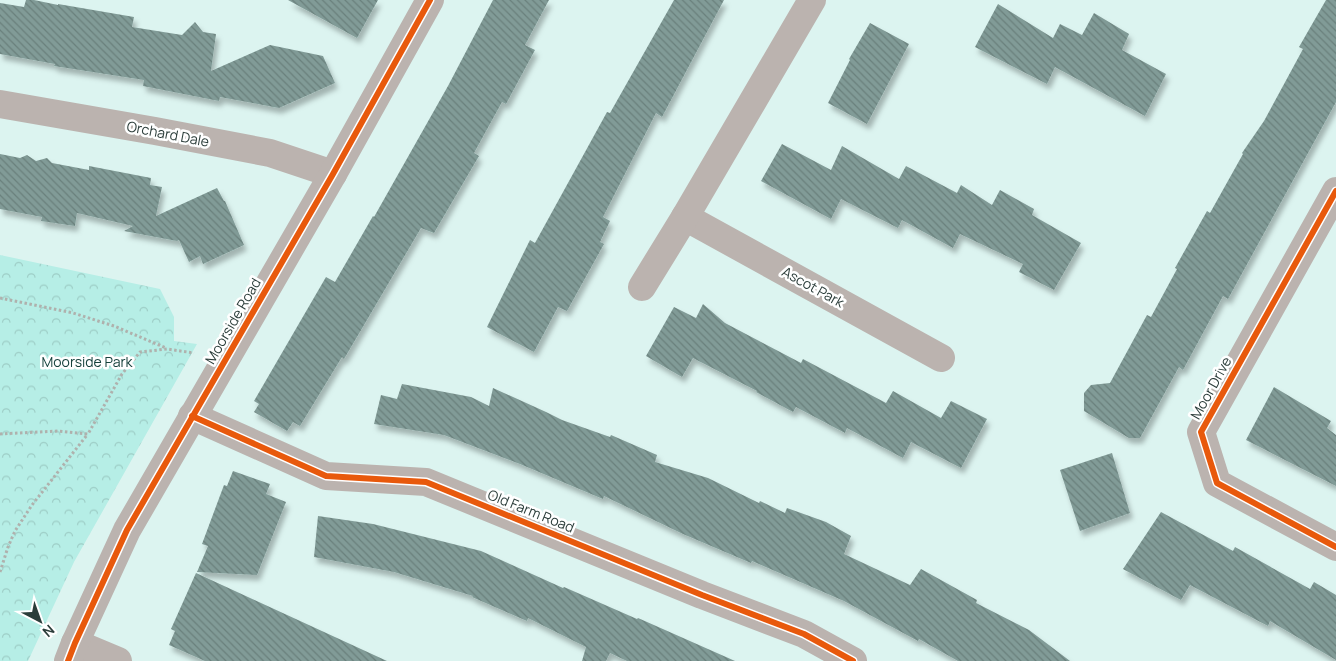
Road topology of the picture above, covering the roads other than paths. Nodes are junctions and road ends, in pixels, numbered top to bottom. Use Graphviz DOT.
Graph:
graph roads {
  1 [pos="430,0"];
  2 [pos="812,0"];
  3 [pos="0,104"];
  4 [pos="332,174"];
  5 [pos="1336,191"];
  6 [pos="685,216"];
  7 [pos="642,287"];
  8 [pos="942,358"];
  9 [pos="192,416"];
  10 [pos="1336,547"];
  11 [pos="72,652"];
  12 [pos="118,661"];
  13 [pos="853,661"];
  1 -- 4 [label="street, Moorside Road"];
  2 -- 6 [label="street"];
  3 -- 4 [label="street, Orchard Dale"];
  4 -- 9 [label="street, Moorside Road"];
  5 -- 10 [label="street, Moor Drive"];
  6 -- 7 [label="street"];
  6 -- 8 [label="street, Ascot Park"];
  9 -- 11 [label="street, Moorside Road"];
  9 -- 13 [label="street, Old Farm Road"];
  11 -- 12 [label="street"];
}
